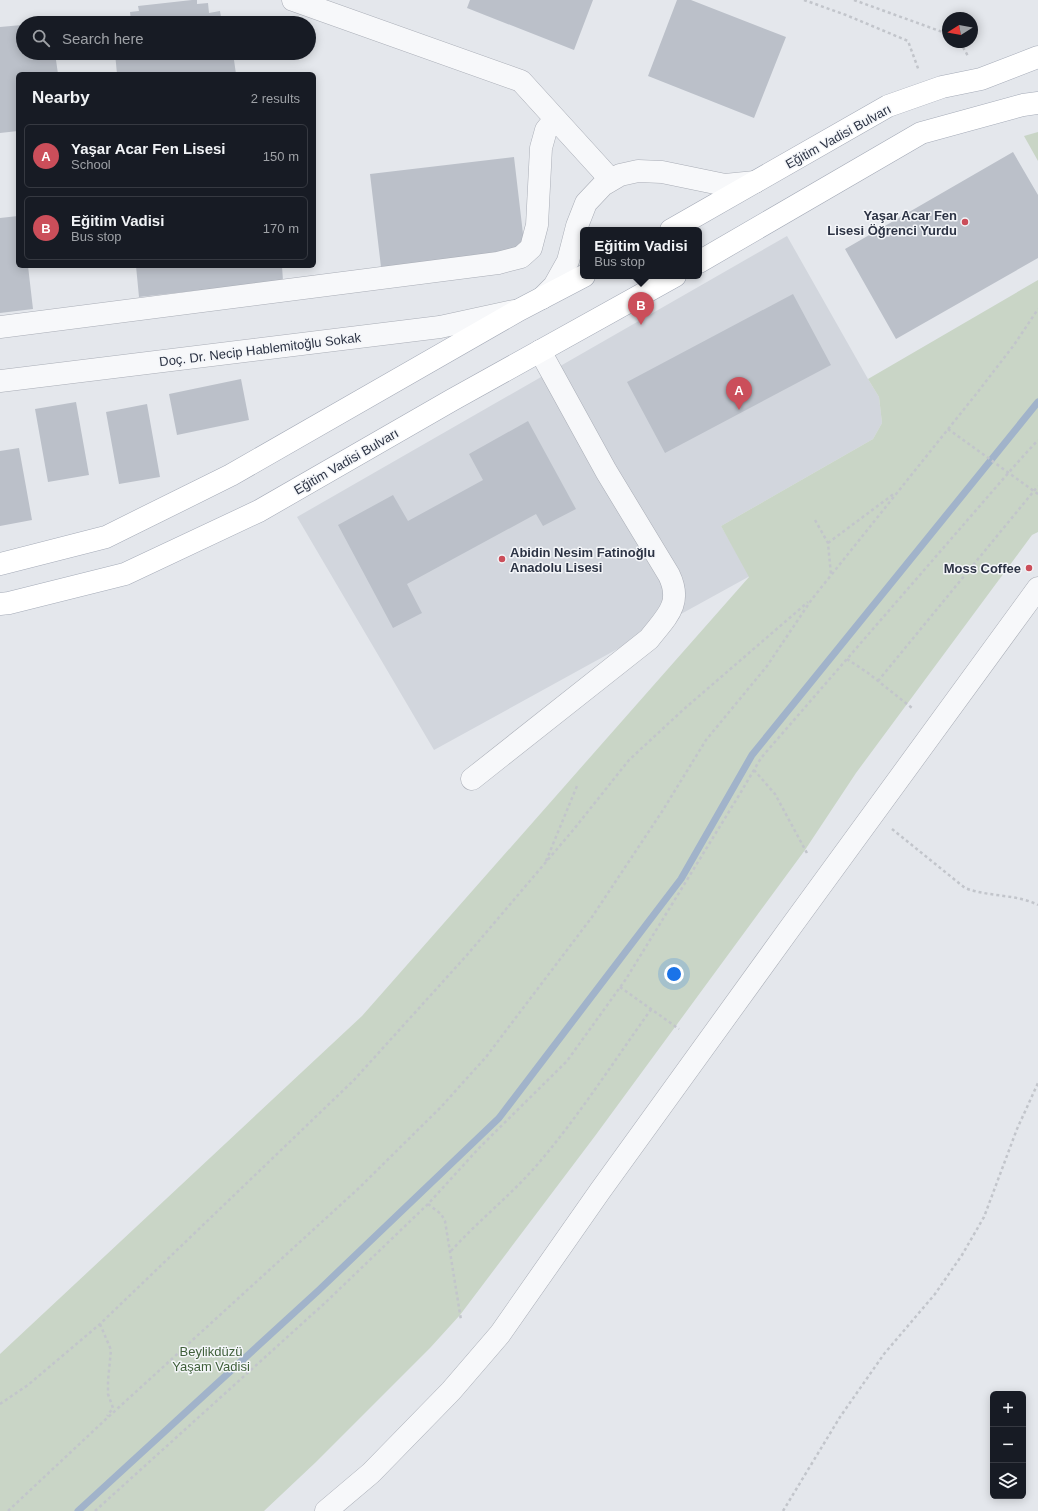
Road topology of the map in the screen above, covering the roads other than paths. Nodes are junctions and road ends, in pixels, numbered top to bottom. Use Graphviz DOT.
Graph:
graph roads {
  1 [pos="294,0"];
  2 [pos="1038,57"];
  3 [pos="1038,103"];
  4 [pos="555,119"];
  5 [pos="611,180"];
  6 [pos="755,182"];
  7 [pos="676,227"];
  8 [pos="702,260"];
  9 [pos="580,278"];
  10 [pos="670,279"];
  11 [pos="542,298"];
  12 [pos="519,310"];
  13 [pos="0,328"];
  14 [pos="540,351"];
  15 [pos="0,381"];
  16 [pos="0,564"];
  17 [pos="1038,588"];
  18 [pos="0,604"];
  19 [pos="472,778"];
  20 [pos="326,1511"];
  1 -- 4 [label="street"];
  2 -- 6 [label="main road, Eğitim Vadisi Bulvarı"];
  3 -- 8 [label="main road"];
  4 -- 5 [label="street"];
  4 -- 13 [label="street"];
  5 -- 6 [label="street"];
  5 -- 11 [label="street"];
  6 -- 7 [label="main road, Eğitim Vadisi Bulvarı"];
  9 -- 11 [label="main road"];
  10 -- 14 [label="main road, Eğitim Vadisi Bulvarı"];
  11 -- 12 [label="main road"];
  12 -- 15 [label="street, Doç. Dr. Necip Hablemitoğlu Sokak"];
  12 -- 16 [label="main road"];
  14 -- 18 [label="main road, Eğitim Vadisi Bulvarı"];
  14 -- 19 [label="street"];
  17 -- 20 [label="street"];
}
